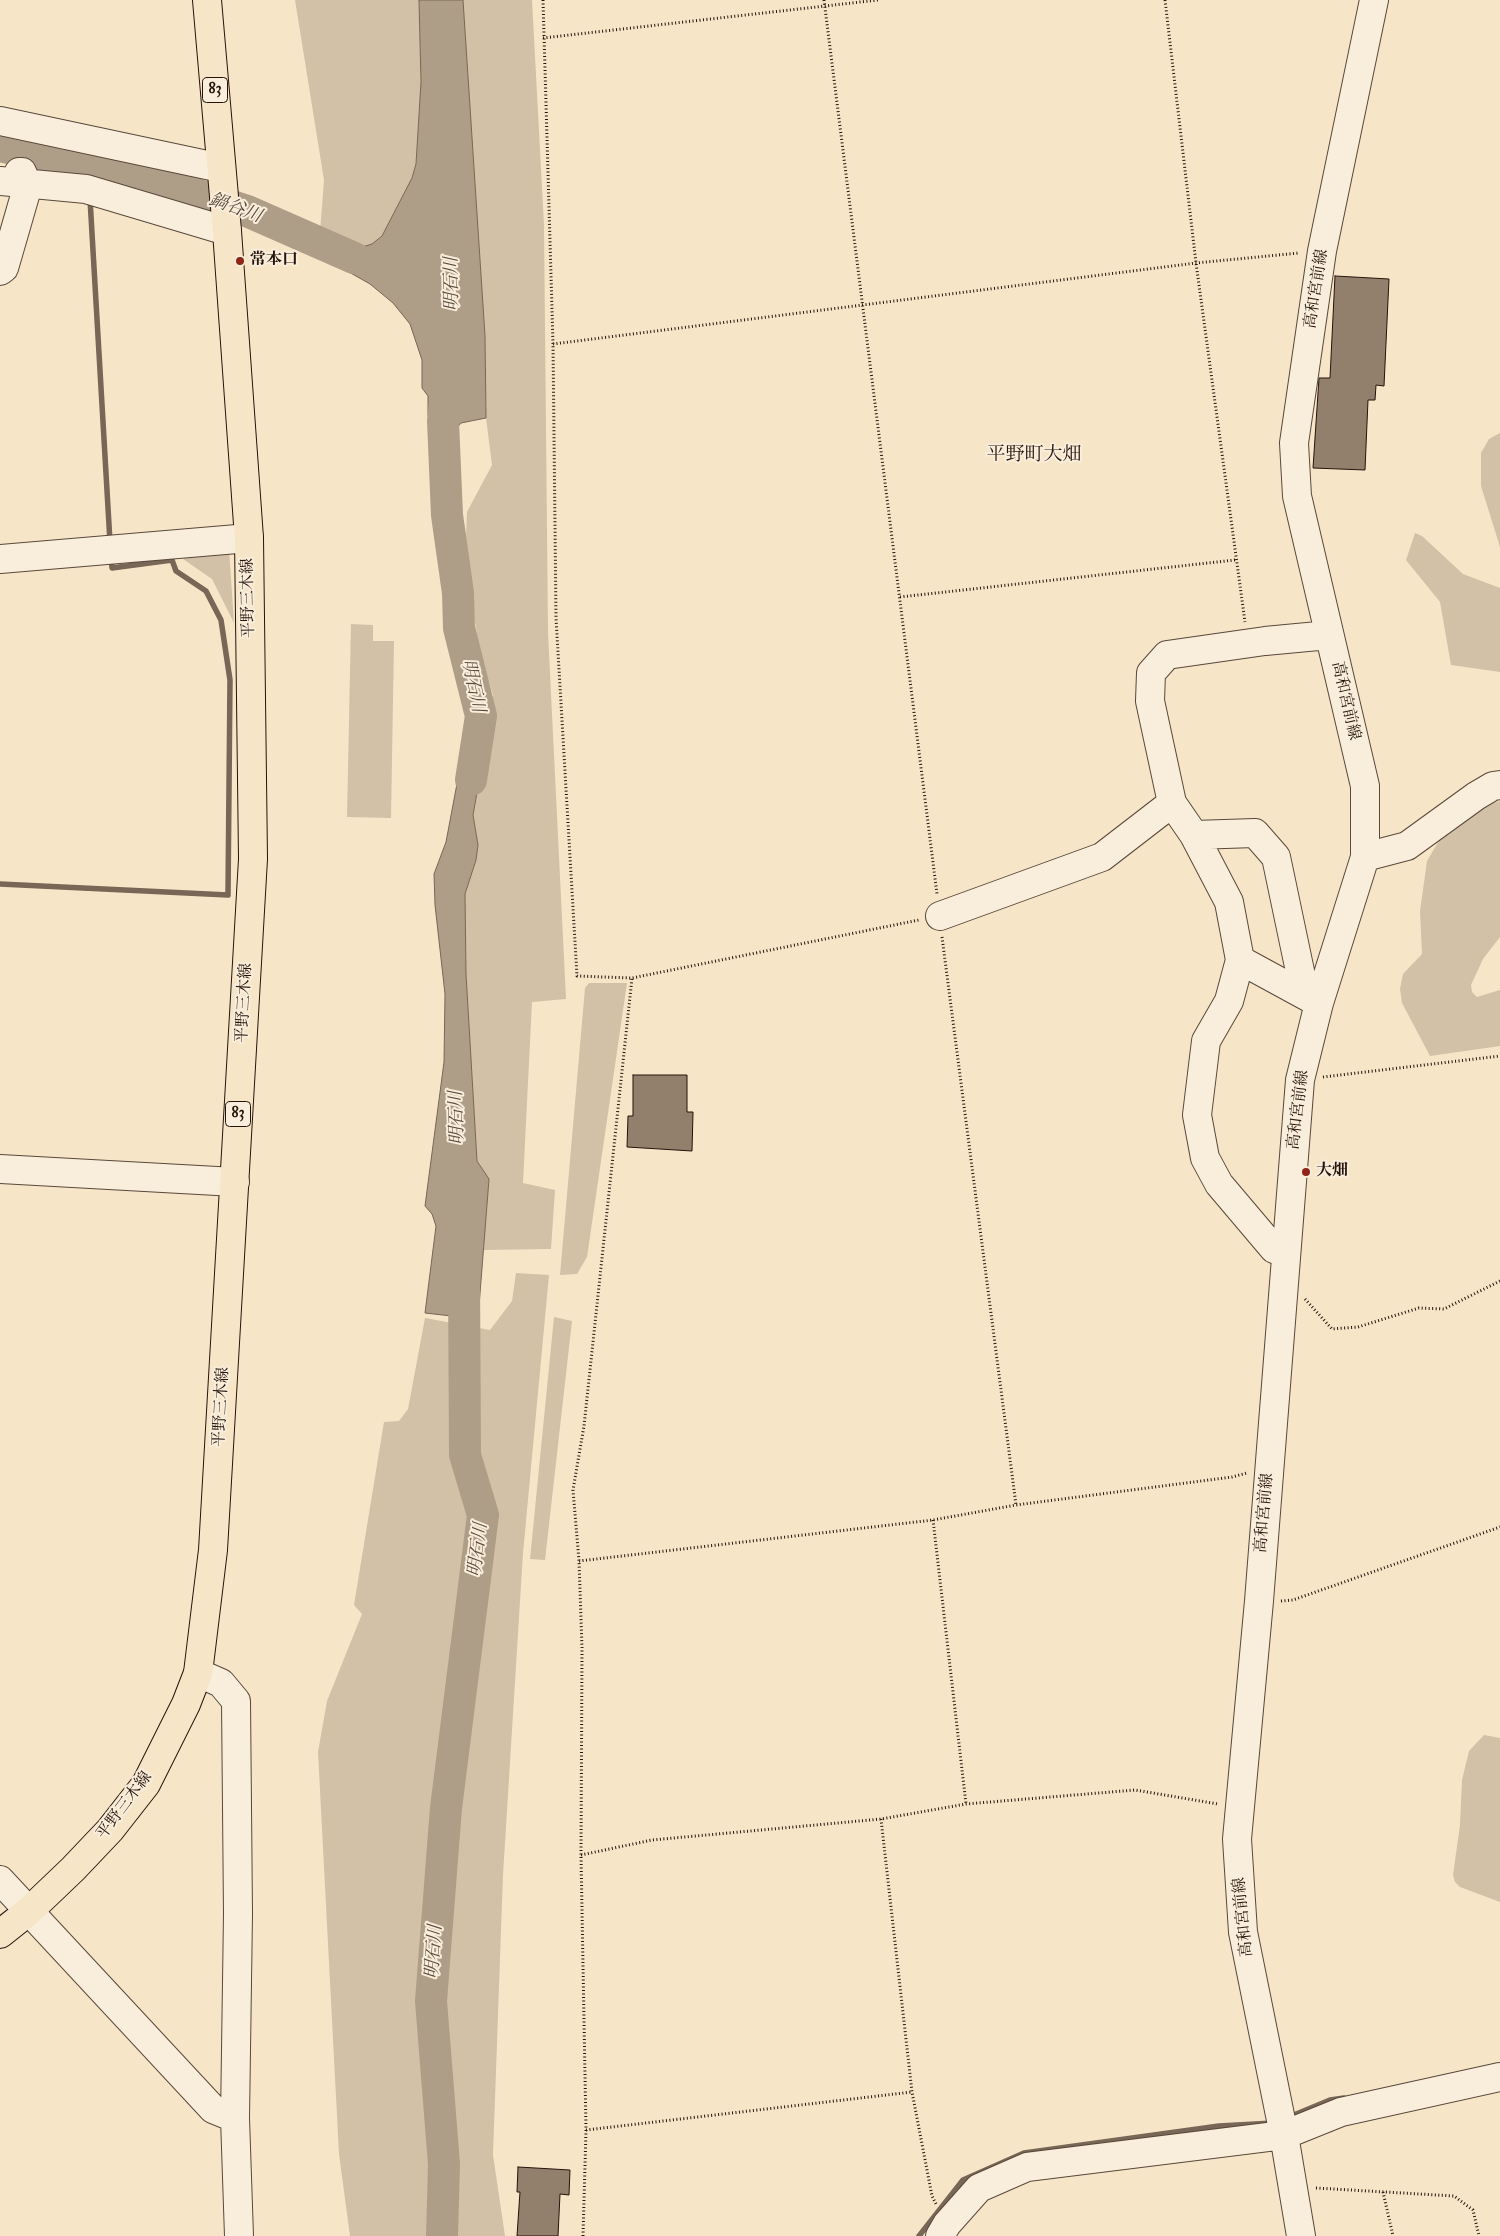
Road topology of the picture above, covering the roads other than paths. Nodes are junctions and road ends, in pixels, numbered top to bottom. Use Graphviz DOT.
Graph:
graph roads {
  1 [pos="207,0"];
  2 [pos="1374,0"];
  3 [pos="0,121"];
  4 [pos="0,168"];
  5 [pos="222,174"];
  6 [pos="0,181"];
  7 [pos="28,185"];
  8 [pos="226,226"];
  9 [pos="0,271"];
  10 [pos="248,538"];
  11 [pos="0,559"];
  12 [pos="1329,635"];
  13 [pos="1500,785"];
  14 [pos="1172,803"];
  15 [pos="1194,835"];
  16 [pos="1364,857"];
  17 [pos="940,916"];
  18 [pos="1240,960"];
  19 [pos="1312,999"];
  20 [pos="0,1169"];
  21 [pos="234,1182"];
  22 [pos="1286,1253"];
  23 [pos="198,1673"];
  24 [pos="0,1880"];
  25 [pos="29,1911"];
  26 [pos="0,1934"];
  27 [pos="1500,2077"];
  28 [pos="235,2118"];
  29 [pos="1282,2125"];
  30 [pos="240,2236"];
  31 [pos="940,2236"];
  32 [pos="1301,2236"];
  1 -- 5 [label="main road, 平野三木線 / 83"];
  2 -- 12 [label="street, 高和宮前線"];
  3 -- 5 [label="street"];
  4 -- 7 [label="street"];
  5 -- 8 [label="main road, 平野三木線 / 83"];
  6 -- 7 [label="street"];
  7 -- 8 [label="street"];
  7 -- 9 [label="street"];
  8 -- 10 [label="main road, 平野三木線 / 83"];
  10 -- 11 [label="street"];
  10 -- 21 [label="main road, 平野三木線 / 83"];
  12 -- 14 [label="street"];
  12 -- 16 [label="street, 高和宮前線"];
  13 -- 16 [label="street"];
  14 -- 15 [label="street"];
  14 -- 17 [label="street"];
  15 -- 18 [label="street"];
  15 -- 19 [label="street"];
  16 -- 19 [label="street, 高和宮前線"];
  18 -- 19 [label="street"];
  18 -- 22 [label="street"];
  19 -- 22 [label="street, 高和宮前線"];
  20 -- 21 [label="street"];
  21 -- 23 [label="main road, 平野三木線 / 83"];
  22 -- 29 [label="street, 高和宮前線"];
  23 -- 25 [label="main road, 平野三木線 / 83"];
  23 -- 28 [label="street"];
  24 -- 25 [label="street"];
  25 -- 26 [label="main road, 平野三木線 / 83"];
  25 -- 28 [label="street"];
  27 -- 29 [label="street"];
  28 -- 30 [label="street"];
  29 -- 31 [label="street"];
  29 -- 32 [label="street, 高和宮前線"];
}
